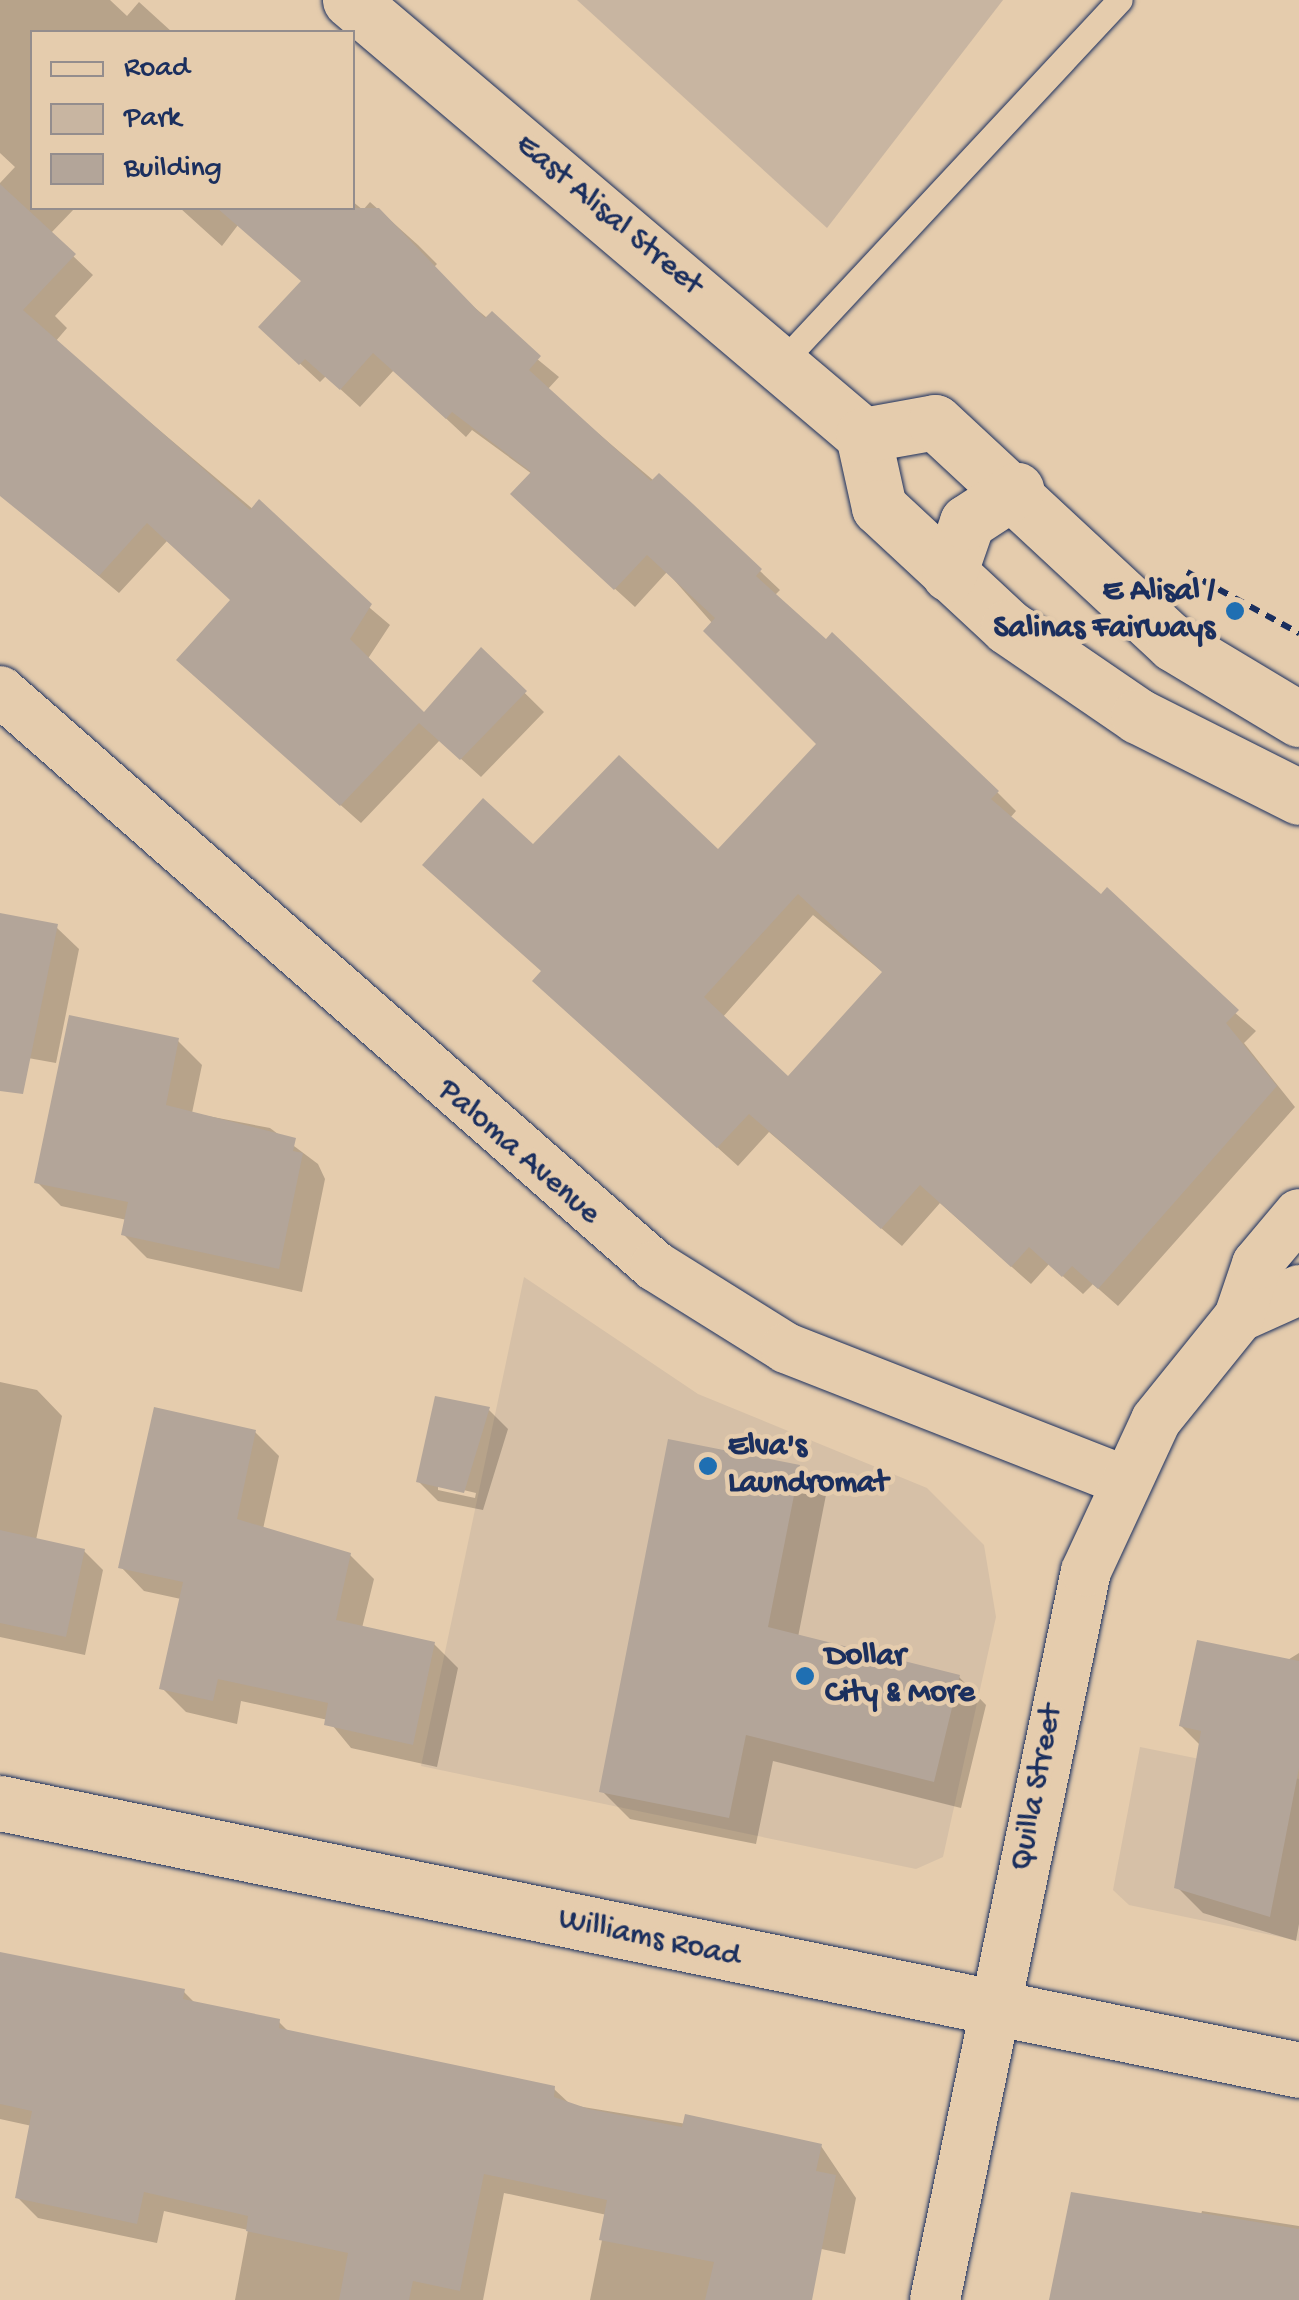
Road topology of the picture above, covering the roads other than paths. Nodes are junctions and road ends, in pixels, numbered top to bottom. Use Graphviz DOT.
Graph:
graph roads {
  1 [pos="350,0"];
  2 [pos="1119,0"];
  3 [pos="782,362"];
  4 [pos="863,435"];
  5 [pos="1016,490"];
  6 [pos="949,574"];
  7 [pos="0,692"];
  8 [pos="1299,719"];
  9 [pos="1299,798"];
  10 [pos="1299,1214"];
  11 [pos="1299,1290"];
  12 [pos="1239,1317"];
  13 [pos="1123,1480"];
  14 [pos="0,1803"];
  15 [pos="996,2012"];
  16 [pos="1299,2070"];
  17 [pos="935,2300"];
  1 -- 3 [label="street, East Alisal Street"];
  2 -- 3 [label="lane"];
  3 -- 4 [label="street, East Alisal Street"];
  4 -- 5 [label="street"];
  4 -- 6 [label="street"];
  5 -- 6 [label="street"];
  5 -- 8 [label="street"];
  6 -- 9 [label="street"];
  7 -- 13 [label="street, Paloma Avenue"];
  10 -- 12 [label="street, Quilla Street"];
  11 -- 12 [label="street, Quilla Street"];
  12 -- 13 [label="street, Quilla Street"];
  13 -- 15 [label="street, Quilla Street"];
  14 -- 15 [label="street, Williams Road"];
  15 -- 16 [label="street, Williams Road"];
  15 -- 17 [label="street, Quilla Street"];
}
